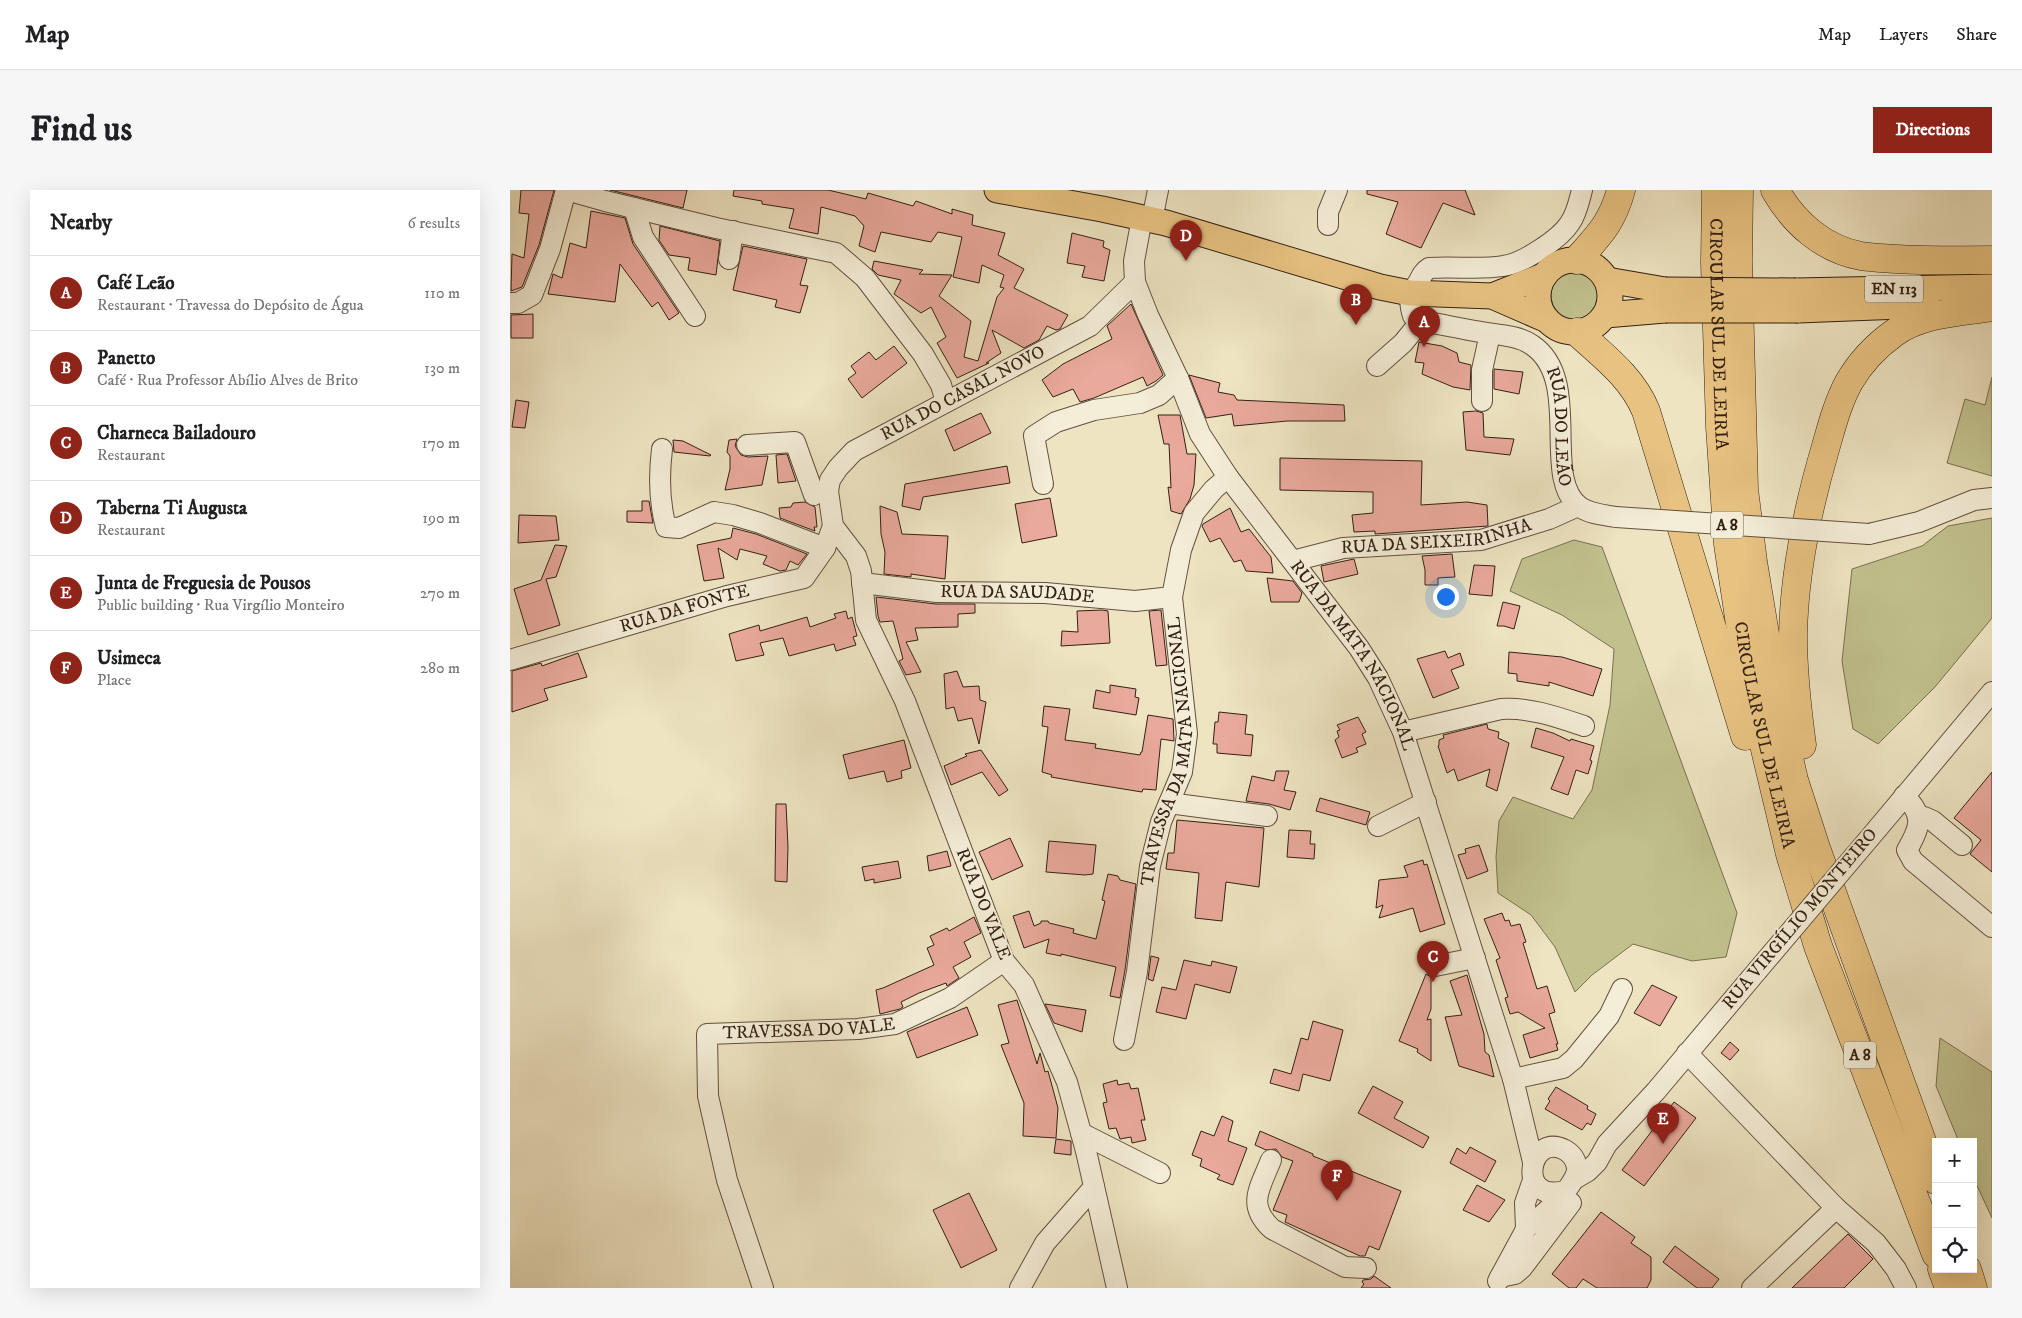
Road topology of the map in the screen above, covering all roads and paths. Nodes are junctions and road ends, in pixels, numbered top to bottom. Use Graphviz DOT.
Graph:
graph roads {
  1 [pos="566,190"];
  2 [pos="997,190"];
  3 [pos="1158,190"];
  4 [pos="1337,190"];
  5 [pos="1582,190"];
  6 [pos="1621,190"];
  7 [pos="1716,190"];
  8 [pos="1739,190"];
  9 [pos="1775,190"];
  10 [pos="634,208"];
  11 [pos="1147,219"];
  12 [pos="1328,226"];
  13 [pos="733,231"];
  14 [pos="729,259"];
  15 [pos="1577,260"];
  16 [pos="1992,260"];
  17 [pos="1545,275"];
  18 [pos="1607,280"];
  19 [pos="1135,282"];
  20 [pos="1992,287"];
  21 [pos="1410,293"];
  22 [pos="1492,296"];
  23 [pos="1665,300"];
  24 [pos="1797,300"];
  25 [pos="510,303"];
  26 [pos="1992,306"];
  27 [pos="1605,315"];
  28 [pos="695,316"];
  29 [pos="1547,320"];
  30 [pos="1421,321"];
  31 [pos="1577,332"];
  32 [pos="1490,334"];
  33 [pos="1377,366"];
  34 [pos="1178,378"];
  35 [pos="1482,401"];
  36 [pos="946,402"];
  37 [pos="747,445"];
  38 [pos="662,448"];
  39 [pos="1228,477"];
  40 [pos="1043,484"];
  41 [pos="814,495"];
  42 [pos="1992,498"];
  43 [pos="1578,506"];
  44 [pos="834,526"];
  45 [pos="825,548"];
  46 [pos="1293,561"];
  47 [pos="862,583"];
  48 [pos="1172,597"];
  49 [pos="510,660"];
  50 [pos="1992,692"];
  51 [pos="1584,726"];
  52 [pos="1402,732"];
  53 [pos="1904,796"];
  54 [pos="1169,802"];
  55 [pos="1426,802"];
  56 [pos="1267,816"];
  57 [pos="1924,817"];
  58 [pos="1378,826"];
  59 [pos="1962,845"];
  60 [pos="1816,848"];
  61 [pos="1790,854"];
  62 [pos="1992,926"];
  63 [pos="1475,958"];
  64 [pos="1004,961"];
  65 [pos="1435,966"];
  66 [pos="1622,989"];
  67 [pos="1124,1040"];
  68 [pos="1687,1054"];
  69 [pos="1513,1079"];
  70 [pos="1524,1122"];
  71 [pos="1081,1133"];
  72 [pos="1608,1144"];
  73 [pos="1561,1149"];
  74 [pos="1271,1160"];
  75 [pos="1932,1169"];
  76 [pos="1533,1171"];
  77 [pos="1160,1173"];
  78 [pos="1570,1185"];
  79 [pos="1094,1187"];
  80 [pos="1836,1208"];
  81 [pos="1538,1225"];
  82 [pos="1932,1244"];
  83 [pos="1366,1268"];
  84 [pos="1943,1273"];
  85 [pos="1968,1273"];
  86 [pos="1497,1283"];
  87 [pos="763,1288"];
  88 [pos="1020,1288"];
  89 [pos="1117,1288"];
  90 [pos="1752,1288"];
  91 [pos="1906,1288"];
  92 [pos="1949,1288"];
  93 [pos="1973,1288"];
  1 -- 10 [label="street"];
  1 -- 25 [label="street"];
  2 -- 11 [label="main road"];
  3 -- 11 [label="street, RUA DA MATA NACIONAL"];
  4 -- 12 [label="street"];
  5 -- 21 [label="street"];
  6 -- 15 [label="highway"];
  7 -- 61 [label="highway, CIRCULAR SUL DE LEIRIA / A 8"];
  8 -- 60 [label="highway, CIRCULAR SUL DE LEIRIA / A 8"];
  9 -- 16 [label="highway"];
  10 -- 13 [label="street"];
  10 -- 28 [label="street"];
  11 -- 19 [label="street, RUA DA MATA NACIONAL"];
  11 -- 21 [label="main road"];
  13 -- 14 [label="street"];
  13 -- 36 [label="street"];
  15 -- 17 [label="main road"];
  15 -- 18 [label="main road"];
  17 -- 22 [label="main road"];
  17 -- 29 [label="main road"];
  18 -- 23 [label="main road, EN 113"];
  18 -- 27 [label="main road"];
  19 -- 34 [label="street, RUA DA MATA NACIONAL"];
  19 -- 36 [label="street, RUA DO CASAL NOVO"];
  20 -- 24 [label="main road, EN 113"];
  21 -- 22 [label="main road"];
  21 -- 30 [label="street"];
  22 -- 29 [label="main road"];
  23 -- 24 [label="main road, EN 113, bridge"];
  23 -- 27 [label="main road, EN 113"];
  24 -- 26 [label="main road, EN 113"];
  26 -- 60 [label="highway"];
  27 -- 31 [label="main road"];
  29 -- 31 [label="main road"];
  30 -- 32 [label="street, RUA DO LEÃO"];
  30 -- 33 [label="street"];
  31 -- 61 [label="highway"];
  32 -- 35 [label="street"];
  32 -- 43 [label="street, RUA DO LEÃO"];
  34 -- 39 [label="street, RUA DA MATA NACIONAL"];
  34 -- 40 [label="street"];
  36 -- 44 [label="street, RUA DO CASAL NOVO"];
  37 -- 41 [label="street"];
  38 -- 45 [label="street"];
  39 -- 46 [label="street, RUA DA MATA NACIONAL"];
  39 -- 48 [label="street, TRAVESSA DA MATA NACIONAL"];
  42 -- 43 [label="street, RUA DO LEÃO, bridge"];
  43 -- 46 [label="street, RUA DA SEIXEIRINHA"];
  44 -- 45 [label="street, RUA DA FONTE"];
  44 -- 47 [label="street, RUA DO VALE"];
  45 -- 49 [label="street, RUA DA FONTE"];
  46 -- 52 [label="street, RUA DA MATA NACIONAL"];
  47 -- 48 [label="street, RUA DA SAUDADE"];
  47 -- 64 [label="street, RUA DO VALE"];
  48 -- 54 [label="street, TRAVESSA DA MATA NACIONAL"];
  50 -- 53 [label="street, RUA VIRGÍLIO MONTEIRO"];
  51 -- 52 [label="street"];
  52 -- 55 [label="street, RUA DA MATA NACIONAL"];
  53 -- 62 [label="street"];
  53 -- 68 [label="street, RUA VIRGÍLIO MONTEIRO, bridge"];
  54 -- 56 [label="street"];
  54 -- 67 [label="street, TRAVESSA DA MATA NACIONAL"];
  55 -- 58 [label="street"];
  55 -- 63 [label="street, RUA DA MATA NACIONAL"];
  57 -- 59 [label="street"];
  60 -- 75 [label="highway, CIRCULAR SUL DE LEIRIA / A 8"];
  61 -- 82 [label="highway, CIRCULAR SUL DE LEIRIA / A 8"];
  63 -- 65 [label="street"];
  63 -- 69 [label="street, RUA DA MATA NACIONAL"];
  64 -- 71 [label="street, RUA DO VALE"];
  64 -- 87 [label="street, TRAVESSA DO VALE"];
  66 -- 69 [label="street"];
  68 -- 72 [label="street, RUA VIRGÍLIO MONTEIRO"];
  68 -- 80 [label="street"];
  69 -- 70 [label="street, RUA DA MATA NACIONAL"];
  70 -- 73 [label="street"];
  70 -- 76 [label="street, RUA DA MATA NACIONAL"];
  71 -- 77 [label="street"];
  71 -- 79 [label="street, RUA DO VALE"];
  72 -- 73 [label="street, RUA VIRGÍLIO MONTEIRO"];
  72 -- 78 [label="street, RUA VIRGÍLIO MONTEIRO"];
  73 -- 76 [label="street"];
  73 -- 78 [label="street"];
  74 -- 83 [label="street"];
  76 -- 78 [label="street"];
  76 -- 81 [label="street"];
  78 -- 81 [label="street"];
  79 -- 88 [label="street"];
  79 -- 89 [label="street, RUA DO VALE"];
  80 -- 90 [label="street"];
  80 -- 91 [label="street"];
  81 -- 86 [label="street"];
  84 -- 92 [label="highway"];
  85 -- 93 [label="highway"];
}
